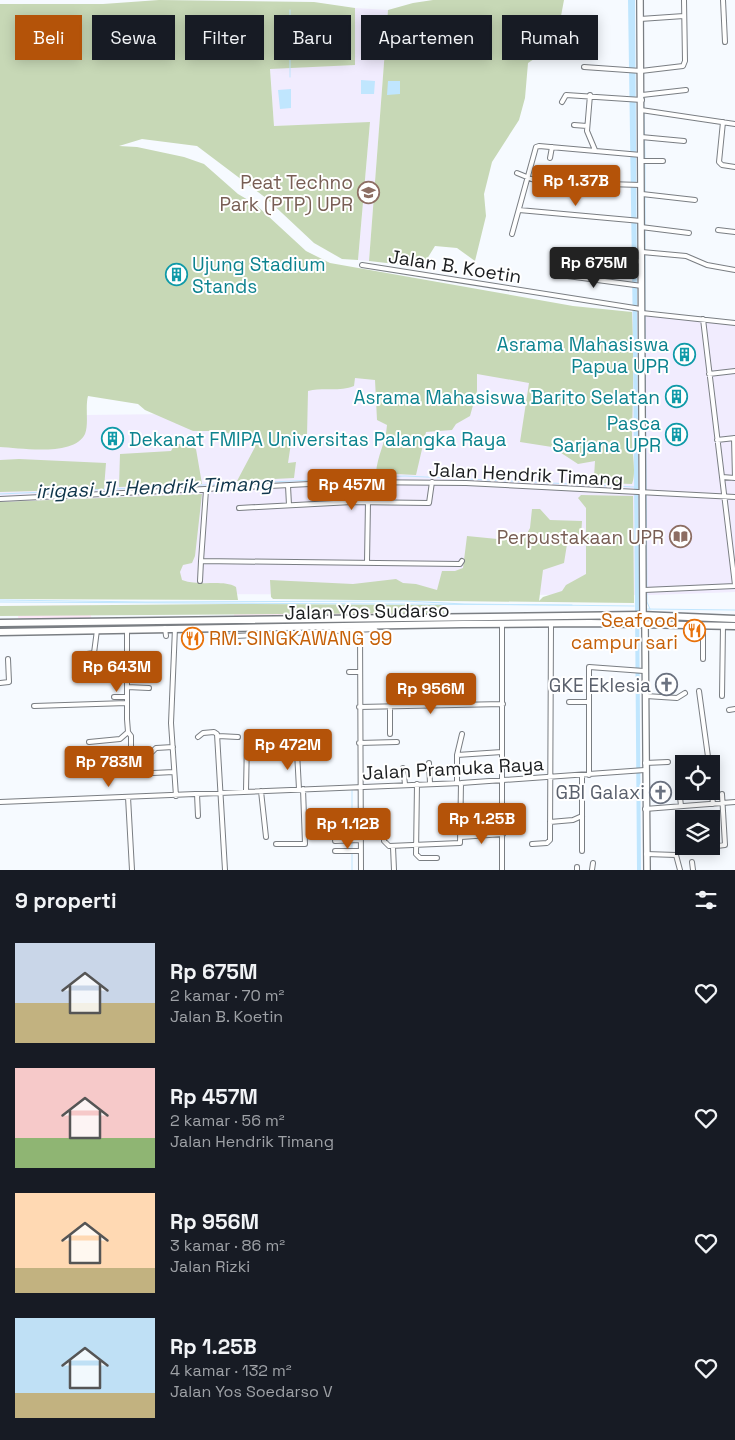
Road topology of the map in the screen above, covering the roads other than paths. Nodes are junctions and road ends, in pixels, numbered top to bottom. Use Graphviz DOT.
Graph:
graph roads {
  1 [pos="640,0"];
  2 [pos="684,0"];
  3 [pos="723,0"];
  4 [pos="684,16"];
  5 [pos="640,19"];
  6 [pos="725,42"];
  7 [pos="584,67"];
  8 [pos="639,72"];
  9 [pos="686,90"];
  10 [pos="590,95"];
  11 [pos="640,98"];
  12 [pos="562,102"];
  13 [pos="641,110"];
  14 [pos="723,122"];
  15 [pos="735,124"];
  16 [pos="574,125"];
  17 [pos="587,126"];
  18 [pos="640,137"];
  19 [pos="684,141"];
  20 [pos="552,147"];
  21 [pos="595,150"];
  22 [pos="639,157"];
  23 [pos="550,158"];
  24 [pos="663,161"];
  25 [pos="735,167"];
  26 [pos="517,173"];
  27 [pos="527,177"];
  28 [pos="639,185"];
  29 [pos="642,194"];
  30 [pos="695,200"];
  31 [pos="519,210"];
  32 [pos="640,223"];
  33 [pos="718,230"];
  34 [pos="689,232"];
  35 [pos="735,232"];
  36 [pos="512,234"];
  37 [pos="642,252"];
  38 [pos="606,255"];
  39 [pos="640,261"];
  40 [pos="362,265"];
  41 [pos="735,270"];
  42 [pos="560,275"];
  43 [pos="640,286"];
  44 [pos="640,310"];
  45 [pos="703,319"];
  46 [pos="735,323"];
  47 [pos="735,371"];
  48 [pos="709,374"];
  49 [pos="735,438"];
  50 [pos="717,440"];
  51 [pos="722,477"];
  52 [pos="735,478"];
  53 [pos="351,482"];
  54 [pos="432,482"];
  55 [pos="466,483"];
  56 [pos="288,486"];
  57 [pos="206,490"];
  58 [pos="465,490"];
  59 [pos="640,492"];
  60 [pos="725,497"];
  61 [pos="735,497"];
  62 [pos="0,499"];
  63 [pos="352,502"];
  64 [pos="368,502"];
  65 [pos="289,505"];
  66 [pos="239,508"];
  67 [pos="201,561"];
  68 [pos="462,561"];
  69 [pos="368,562"];
  70 [pos="200,580"];
  71 [pos="735,585"];
  72 [pos="644,590"];
  73 [pos="643,614"];
  74 [pos="575,616"];
  75 [pos="735,619"];
  76 [pos="448,621"];
  77 [pos="703,622"];
  78 [pos="0,623"];
  79 [pos="268,624"];
  80 [pos="463,624"];
  81 [pos="502,624"];
  82 [pos="551,624"];
  83 [pos="575,624"];
  84 [pos="643,624"];
  85 [pos="360,626"];
  86 [pos="722,626"];
  87 [pos="735,626"];
  88 [pos="37,627"];
  89 [pos="165,628"];
  90 [pos="175,628"];
  91 [pos="127,629"];
  92 [pos="97,630"];
  93 [pos="0,632"];
  94 [pos="166,636"];
  95 [pos="215,637"];
  96 [pos="87,654"];
  97 [pos="8,659"];
  98 [pos="703,659"];
  99 [pos="126,668"];
  100 [pos="140,668"];
  101 [pos="642,670"];
  102 [pos="349,672"];
  103 [pos="359,672"];
  104 [pos="0,683"];
  105 [pos="127,687"];
  106 [pos="149,688"];
  107 [pos="699,690"];
  108 [pos="686,693"];
  109 [pos="646,696"];
  110 [pos="722,696"];
  111 [pos="114,697"];
  112 [pos="127,697"];
  113 [pos="569,702"];
  114 [pos="589,702"];
  115 [pos="127,703"];
  116 [pos="503,704"];
  117 [pos="34,706"];
  118 [pos="359,707"];
  119 [pos="390,707"];
  120 [pos="729,710"];
  121 [pos="735,710"];
  122 [pos="128,732"];
  123 [pos="390,734"];
  124 [pos="462,734"];
  125 [pos="218,736"];
  126 [pos="198,737"];
  127 [pos="238,737"];
  128 [pos="247,740"];
  129 [pos="89,742"];
  130 [pos="397,742"];
  131 [pos="359,743"];
  132 [pos="172,747"];
  133 [pos="152,752"];
  134 [pos="297,752"];
  135 [pos="502,752"];
  136 [pos="457,755"];
  137 [pos="708,755"];
  138 [pos="131,757"];
  139 [pos="668,762"];
  140 [pos="429,763"];
  141 [pos="645,763"];
  142 [pos="404,768"];
  143 [pos="645,770"];
  144 [pos="153,772"];
  145 [pos="174,772"];
  146 [pos="582,775"];
  147 [pos="589,775"];
  148 [pos="550,777"];
  149 [pos="503,780"];
  150 [pos="459,783"];
  151 [pos="405,784"];
  152 [pos="417,784"];
  153 [pos="430,784"];
  154 [pos="360,786"];
  155 [pos="301,789"];
  156 [pos="261,791"];
  157 [pos="246,792"];
  158 [pos="220,793"];
  159 [pos="198,794"];
  160 [pos="176,796"];
  161 [pos="128,797"];
  162 [pos="723,799"];
  163 [pos="0,802"];
  164 [pos="713,802"];
  165 [pos="735,802"];
  166 [pos="645,807"];
  167 [pos="385,813"];
  168 [pos="198,816"];
  169 [pos="582,816"];
  170 [pos="550,822"];
  171 [pos="503,834"];
  172 [pos="266,837"];
  173 [pos="460,837"];
  174 [pos="360,840"];
  175 [pos="335,841"];
  176 [pos="276,844"];
  177 [pos="532,844"];
  178 [pos="416,846"];
  179 [pos="720,846"];
  180 [pos="393,847"];
  181 [pos="335,851"];
  182 [pos="360,851"];
  183 [pos="582,852"];
  184 [pos="646,854"];
  185 [pos="436,858"];
  186 [pos="692,862"];
  187 [pos="593,863"];
  188 [pos="132,870"];
  189 [pos="225,870"];
  190 [pos="361,870"];
  191 [pos="394,870"];
  192 [pos="502,870"];
  193 [pos="592,870"];
  194 [pos="647,870"];
  195 [pos="680,870"];
  196 [pos="693,870"];
  1 -- 5 [label="main road"];
  2 -- 4 [label="street"];
  3 -- 6 [label="street"];
  4 -- 5 [label="street"];
  4 -- 8 [label="street"];
  5 -- 8 [label="main road"];
  7 -- 8 [label="street"];
  8 -- 11 [label="main road"];
  9 -- 11 [label="street"];
  10 -- 11 [label="street"];
  10 -- 12 [label="street"];
  10 -- 17 [label="street"];
  11 -- 13 [label="main road"];
  13 -- 14 [label="street"];
  13 -- 18 [label="main road"];
  14 -- 15 [label="street"];
  14 -- 25 [label="street"];
  16 -- 17 [label="street"];
  17 -- 21 [label="street"];
  18 -- 19 [label="street"];
  18 -- 22 [label="main road"];
  20 -- 21 [label="street"];
  20 -- 23 [label="street"];
  20 -- 27 [label="street"];
  21 -- 22 [label="street"];
  22 -- 24 [label="street"];
  22 -- 28 [label="main road"];
  26 -- 27 [label="street"];
  27 -- 28 [label="street"];
  27 -- 31 [label="street"];
  28 -- 29 [label="main road"];
  29 -- 30 [label="street"];
  29 -- 32 [label="main road"];
  31 -- 32 [label="street"];
  31 -- 36 [label="street"];
  32 -- 34 [label="street"];
  32 -- 37 [label="main road"];
  33 -- 35 [label="street"];
  37 -- 39 [label="main road"];
  37 -- 41 [label="street"];
  38 -- 39 [label="street"];
  39 -- 43 [label="main road"];
  40 -- 44 [label="street, Jalan B. Koetin"];
  42 -- 43 [label="street"];
  43 -- 44 [label="main road"];
  44 -- 45 [label="street"];
  44 -- 59 [label="main road"];
  45 -- 46 [label="street"];
  45 -- 48 [label="street"];
  47 -- 48 [label="street"];
  48 -- 50 [label="street"];
  49 -- 50 [label="street"];
  49 -- 52 [label="street"];
  50 -- 51 [label="street"];
  51 -- 52 [label="street"];
  51 -- 60 [label="street"];
  53 -- 54 [label="street, Jalan Hendrik Timang"];
  53 -- 56 [label="street, Jalan Hendrik Timang"];
  53 -- 63 [label="street"];
  54 -- 55 [label="street, Jalan Hendrik Timang"];
  54 -- 64 [label="street"];
  55 -- 58 [label="street"];
  55 -- 59 [label="street, Jalan Hendrik Timang"];
  56 -- 57 [label="street, Jalan Hendrik Timang"];
  56 -- 65 [label="street"];
  57 -- 62 [label="street, Jalan Hendrik Timang"];
  57 -- 67 [label="street"];
  59 -- 60 [label="street, Jalan Hendrik Timang"];
  59 -- 72 [label="main road"];
  60 -- 61 [label="street, Jalan Hendrik Timang"];
  60 -- 71 [label="street"];
  63 -- 64 [label="street"];
  63 -- 65 [label="street"];
  64 -- 69 [label="street"];
  65 -- 66 [label="street"];
  67 -- 69 [label="street"];
  67 -- 70 [label="street"];
  68 -- 69 [label="street"];
  71 -- 72 [label="street"];
  72 -- 73 [label="main road"];
  73 -- 74 [label="main road, Jalan Yos Sudarso"];
  73 -- 77 [label="main road, Jalan Yos Sudarso"];
  74 -- 76 [label="main road, Jalan Yos Sudarso"];
  74 -- 83 [label="main road"];
  75 -- 77 [label="main road, Jalan Yos Sudarso"];
  76 -- 79 [label="main road, Jalan Yos Sudarso"];
  76 -- 80 [label="main road, Jalan Yos Sudarso"];
  76 -- 85 [label="main road, Jalan Yos Sudarso"];
  77 -- 84 [label="main road, Jalan Yos Sudarso"];
  77 -- 86 [label="main road, Jalan Yos Sudarso"];
  77 -- 98 [label="street"];
  78 -- 88 [label="main road, Jalan Yos Sudarso"];
  79 -- 85 [label="main road, Jalan Yos Sudarso"];
  79 -- 88 [label="main road, Jalan Yos Sudarso"];
  79 -- 90 [label="main road, Jalan Yos Sudarso"];
  80 -- 81 [label="main road, Jalan Yos Sudarso"];
  80 -- 95 [label="street"];
  81 -- 82 [label="main road, Jalan Yos Sudarso"];
  81 -- 116 [label="street"];
  82 -- 83 [label="main road, Jalan Yos Sudarso"];
  82 -- 148 [label="street"];
  83 -- 84 [label="main road, Jalan Yos Sudarso"];
  84 -- 101 [label="main road"];
  85 -- 103 [label="street"];
  86 -- 87 [label="main road, Jalan Yos Sudarso"];
  86 -- 110 [label="street"];
  88 -- 92 [label="main road, Jalan Yos Sudarso"];
  88 -- 93 [label="main road, Jalan Yos Sudarso"];
  89 -- 90 [label="main road, Jalan Yos Sudarso"];
  89 -- 91 [label="main road, Jalan Yos Sudarso"];
  89 -- 94 [label="street"];
  90 -- 132 [label="street"];
  91 -- 92 [label="main road, Jalan Yos Sudarso"];
  91 -- 99 [label="street"];
  92 -- 96 [label="street"];
  97 -- 104 [label="street"];
  99 -- 100 [label="street"];
  99 -- 105 [label="street"];
  101 -- 109 [label="main road"];
  101 -- 114 [label="street"];
  102 -- 103 [label="street"];
  103 -- 118 [label="street"];
  105 -- 106 [label="street"];
  105 -- 112 [label="street"];
  107 -- 137 [label="street"];
  108 -- 109 [label="street"];
  109 -- 141 [label="main road"];
  111 -- 112 [label="street"];
  112 -- 115 [label="street"];
  113 -- 114 [label="street"];
  114 -- 147 [label="street"];
  115 -- 117 [label="street"];
  115 -- 122 [label="street"];
  116 -- 119 [label="street"];
  116 -- 135 [label="street"];
  118 -- 119 [label="street"];
  118 -- 131 [label="street"];
  119 -- 123 [label="street"];
  120 -- 121 [label="street"];
  122 -- 129 [label="street"];
  122 -- 138 [label="street"];
  124 -- 136 [label="street"];
  125 -- 126 [label="street"];
  125 -- 127 [label="street"];
  125 -- 158 [label="street"];
  128 -- 157 [label="street"];
  130 -- 131 [label="street"];
  131 -- 154 [label="street"];
  132 -- 133 [label="street"];
  132 -- 145 [label="street"];
  134 -- 155 [label="street"];
  135 -- 136 [label="street"];
  135 -- 149 [label="street"];
  136 -- 150 [label="street"];
  139 -- 141 [label="street"];
  140 -- 153 [label="street"];
  141 -- 143 [label="main road"];
  142 -- 151 [label="street"];
  143 -- 147 [label="street, Jalan Pramuka Raya"];
  143 -- 166 [label="main road"];
  144 -- 145 [label="street"];
  145 -- 160 [label="street"];
  146 -- 147 [label="street, Jalan Pramuka Raya"];
  146 -- 148 [label="street, Jalan Pramuka Raya"];
  146 -- 169 [label="street"];
  148 -- 149 [label="street, Jalan Pramuka Raya"];
  148 -- 170 [label="street"];
  149 -- 150 [label="street, Jalan Pramuka Raya"];
  149 -- 171 [label="street"];
  150 -- 153 [label="street, Jalan Pramuka Raya"];
  150 -- 173 [label="street"];
  151 -- 152 [label="street, Jalan Pramuka Raya"];
  151 -- 154 [label="street, Jalan Pramuka Raya"];
  152 -- 153 [label="street, Jalan Pramuka Raya"];
  152 -- 178 [label="street"];
  154 -- 155 [label="street, Jalan Pramuka Raya"];
  154 -- 174 [label="street"];
  155 -- 156 [label="street, Jalan Pramuka Raya"];
  155 -- 176 [label="street"];
  156 -- 157 [label="street, Jalan Pramuka Raya"];
  156 -- 172 [label="street"];
  157 -- 158 [label="street, Jalan Pramuka Raya"];
  158 -- 159 [label="street"];
  158 -- 189 [label="street"];
  159 -- 160 [label="street"];
  159 -- 168 [label="street"];
  160 -- 161 [label="street"];
  161 -- 163 [label="street"];
  161 -- 188 [label="street"];
  162 -- 164 [label="street"];
  162 -- 165 [label="street"];
  162 -- 179 [label="street"];
  164 -- 166 [label="street"];
  166 -- 184 [label="main road"];
  167 -- 180 [label="street"];
  169 -- 170 [label="street"];
  169 -- 183 [label="street"];
  170 -- 177 [label="street"];
  171 -- 173 [label="street"];
  171 -- 192 [label="street"];
  173 -- 178 [label="street"];
  174 -- 175 [label="street"];
  174 -- 182 [label="street"];
  178 -- 180 [label="street"];
  178 -- 185 [label="street"];
  180 -- 191 [label="street"];
  181 -- 182 [label="street"];
  182 -- 190 [label="street"];
  184 -- 194 [label="main road"];
  184 -- 195 [label="street"];
  186 -- 196 [label="street"];
  187 -- 193 [label="street"];
}
